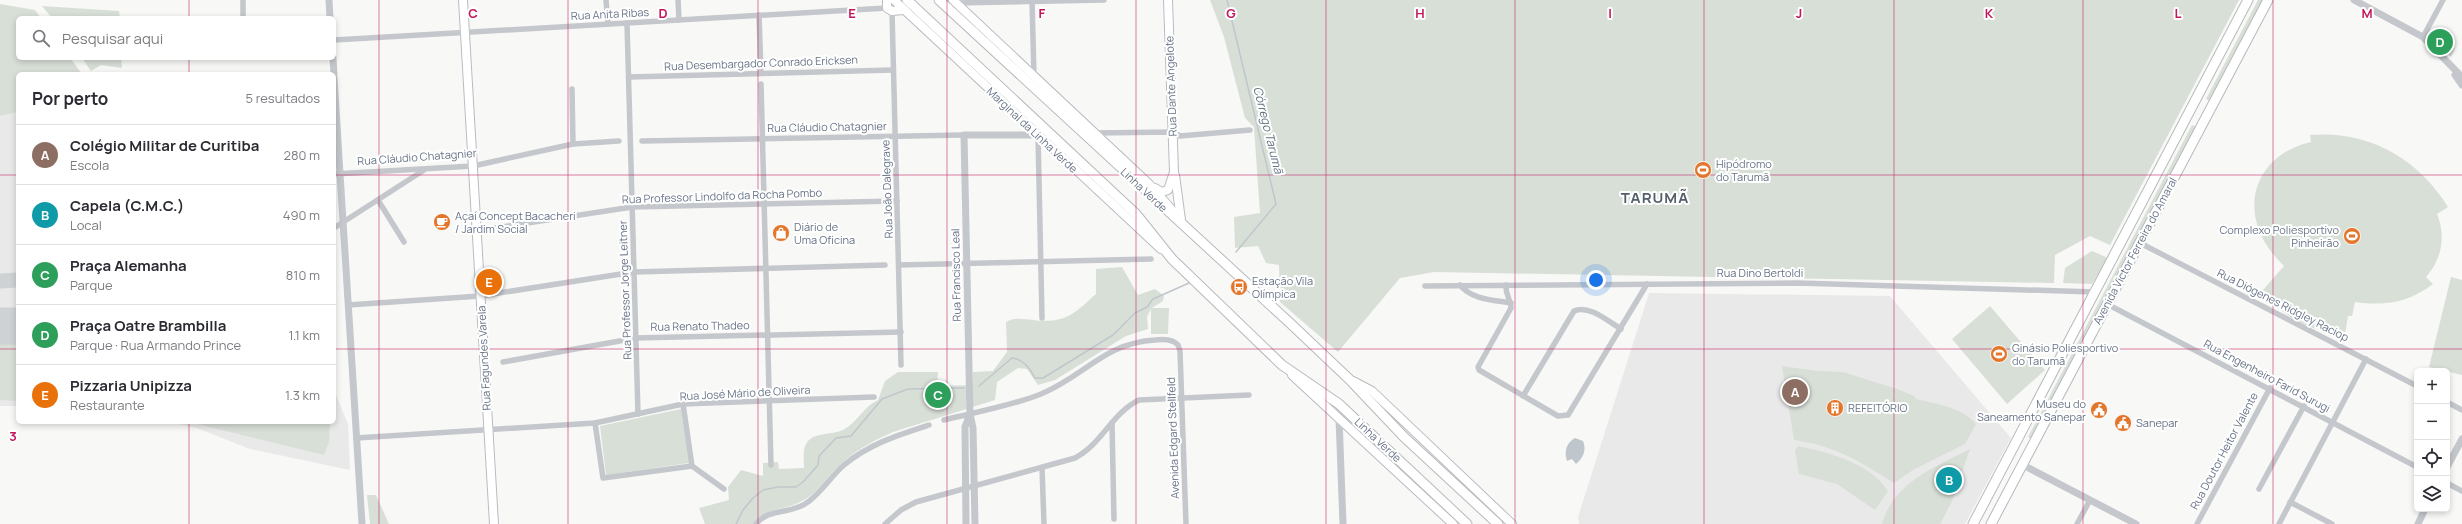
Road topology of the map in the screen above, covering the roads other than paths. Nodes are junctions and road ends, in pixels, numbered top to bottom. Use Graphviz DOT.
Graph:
graph roads {
  1 [pos="243,0"];
  2 [pos="329,0"];
  3 [pos="463,0"];
  4 [pos="606,0"];
  5 [pos="678,0"];
  6 [pos="894,0"];
  7 [pos="907,0"];
  8 [pos="939,0"];
  9 [pos="1104,0"];
  10 [pos="1168,0"];
  11 [pos="2248,0"];
  12 [pos="2268,0"];
  13 [pos="2443,0"];
  14 [pos="954,1"];
  15 [pos="1032,1"];
  16 [pos="2357,1"];
  17 [pos="888,6"];
  18 [pos="904,10"];
  19 [pos="759,15"];
  20 [pos="243,16"];
  21 [pos="330,16"];
  22 [pos="679,20"];
  23 [pos="627,23"];
  24 [pos="608,24"];
  25 [pos="465,32"];
  26 [pos="2423,37"];
  27 [pos="336,40"];
  28 [pos="333,60"];
  29 [pos="2446,61"];
  30 [pos="893,70"];
  31 [pos="334,72"];
  32 [pos="761,73"];
  33 [pos="1034,76"];
  34 [pos="629,77"];
  35 [pos="2462,77"];
  36 [pos="761,84"];
  37 [pos="2462,85"];
  38 [pos="572,89"];
  39 [pos="2196,100"];
  40 [pos="2211,108"];
  41 [pos="2186,119"];
  42 [pos="1024,123"];
  43 [pos="2201,127"];
  44 [pos="1250,130"];
  45 [pos="1173,132"];
  46 [pos="1094,133"];
  47 [pos="1013,134"];
  48 [pos="964,135"];
  49 [pos="1038,135"];
  50 [pos="895,136"];
  51 [pos="762,139"];
  52 [pos="336,141"];
  53 [pos="642,141"];
  54 [pos="619,142"];
  55 [pos="573,144"];
  56 [pos="1047,144"];
  57 [pos="1038,151"];
  58 [pos="473,166"];
  59 [pos="426,168"];
  60 [pos="1174,172"];
  61 [pos="337,173"];
  62 [pos="1149,184"];
  63 [pos="378,200"];
  64 [pos="897,200"];
  65 [pos="764,204"];
  66 [pos="632,207"];
  67 [pos="1181,220"];
  68 [pos="343,223"];
  69 [pos="336,227"];
  70 [pos="476,231"];
  71 [pos="1194,235"];
  72 [pos="404,242"];
  73 [pos="2140,243"];
  74 [pos="1152,259"];
  75 [pos="1172,259"];
  76 [pos="1041,262"];
  77 [pos="967,264"];
  78 [pos="899,265"];
  79 [pos="885,266"];
  80 [pos="766,268"];
  81 [pos="634,272"];
  82 [pos="1647,284"];
  83 [pos="1506,285"];
  84 [pos="1425,286"];
  85 [pos="1460,286"];
  86 [pos="2095,292"];
  87 [pos="480,296"];
  88 [pos="1511,303"];
  89 [pos="2107,304"];
  90 [pos="348,305"];
  91 [pos="1042,318"];
  92 [pos="1621,330"];
  93 [pos="900,332"];
  94 [pos="768,335"];
  95 [pos="636,338"];
  96 [pos="2366,359"];
  97 [pos="503,362"];
  98 [pos="1282,364"];
  99 [pos="901,365"];
  100 [pos="1349,379"];
  101 [pos="2414,384"];
  102 [pos="2270,388"];
  103 [pos="1249,395"];
  104 [pos="1523,396"];
  105 [pos="874,397"];
  106 [pos="1182,397"];
  107 [pos="769,401"];
  108 [pos="683,404"];
  109 [pos="2450,404"];
  110 [pos="2304,406"];
  111 [pos="2462,410"];
  112 [pos="638,414"];
  113 [pos="970,414"];
  114 [pos="1339,418"];
  115 [pos="944,420"];
  116 [pos="2333,422"];
  117 [pos="595,423"];
  118 [pos="1112,423"];
  119 [pos="929,425"];
  120 [pos="488,429"];
  121 [pos="1356,434"];
  122 [pos="356,438"];
  123 [pos="2462,439"];
  124 [pos="1341,443"];
  125 [pos="2450,462"];
  126 [pos="771,465"];
  127 [pos="2023,465"];
  128 [pos="2414,465"];
  129 [pos="692,466"];
  130 [pos="1042,468"];
  131 [pos="1995,483"];
  132 [pos="2450,485"];
  133 [pos="974,486"];
  134 [pos="966,488"];
  135 [pos="724,489"];
  136 [pos="2260,489"];
  137 [pos="2009,491"];
  138 [pos="2462,491"];
  139 [pos="2090,500"];
  140 [pos="2290,502"];
  141 [pos="1984,504"];
  142 [pos="1998,511"];
  143 [pos="2424,512"];
  144 [pos="1114,519"];
  145 [pos="362,524"];
  146 [pos="494,524"];
  147 [pos="756,524"];
  148 [pos="884,524"];
  149 [pos="966,524"];
  150 [pos="975,524"];
  151 [pos="1044,524"];
  152 [pos="1186,524"];
  153 [pos="1343,524"];
  154 [pos="1453,524"];
  155 [pos="1467,524"];
  156 [pos="1498,524"];
  157 [pos="1512,524"];
  158 [pos="1973,524"];
  159 [pos="1991,524"];
  160 [pos="2078,524"];
  161 [pos="2136,524"];
  162 [pos="2197,524"];
  163 [pos="2279,524"];
  164 [pos="2332,524"];
  165 [pos="2418,524"];
  1 -- 20 [label="street"];
  2 -- 21 [label="street"];
  3 -- 25 [label="main road, Rua Fagundes Varela"];
  4 -- 24 [label="street"];
  5 -- 22 [label="street"];
  6 -- 18 [label="main road, Marginal da Linha Verde"];
  7 -- 75 [label="highway, Linha Verde"];
  8 -- 71 [label="highway, Linha Verde"];
  9 -- 15 [label="street"];
  10 -- 45 [label="main road, Rua Dante Angelote"];
  11 -- 39 [label="highway, Avenida Victor Ferreira do Amaral"];
  12 -- 40 [label="highway, Avenida Victor Ferreira do Amaral"];
  13 -- 26 [label="street"];
  14 -- 15 [label="street"];
  14 -- 33 [label="main road"];
  15 -- 33 [label="street"];
  16 -- 26 [label="street"];
  17 -- 18 [label="main road"];
  17 -- 19 [label="street, Rua Anita Ribas"];
  17 -- 30 [label="street, Rua João Dalegrave"];
  18 -- 42 [label="main road, Marginal da Linha Verde"];
  19 -- 22 [label="street, Rua Anita Ribas"];
  19 -- 32 [label="street"];
  22 -- 23 [label="street, Rua Anita Ribas"];
  23 -- 24 [label="street, Rua Anita Ribas"];
  23 -- 34 [label="street, Rua Professor Jorge Leitner"];
  24 -- 25 [label="street, Rua Anita Ribas"];
  25 -- 27 [label="street, Rua Anita Ribas"];
  25 -- 58 [label="main road, Rua Fagundes Varela"];
  26 -- 29 [label="street"];
  28 -- 31 [label="street"];
  29 -- 35 [label="street"];
  29 -- 37 [label="street"];
  30 -- 32 [label="street, Rua Desembargador Conrado Ericksen"];
  30 -- 50 [label="street, Rua João Dalegrave"];
  32 -- 34 [label="street, Rua Desembargador Conrado Ericksen"];
  33 -- 46 [label="main road"];
  34 -- 66 [label="street, Rua Professor Jorge Leitner"];
  36 -- 51 [label="street"];
  38 -- 55 [label="street"];
  39 -- 40 [label="highway"];
  39 -- 41 [label="highway, Avenida Victor Ferreira do Amaral"];
  40 -- 43 [label="highway, Avenida Victor Ferreira do Amaral"];
  41 -- 43 [label="highway"];
  41 -- 86 [label="highway, Avenida Victor Ferreira do Amaral"];
  42 -- 47 [label="street"];
  42 -- 49 [label="main road, Marginal da Linha Verde"];
  43 -- 73 [label="highway, Avenida Victor Ferreira do Amaral"];
  44 -- 45 [label="street"];
  45 -- 46 [label="street"];
  45 -- 60 [label="main road, Rua Dante Angelote"];
  46 -- 62 [label="main road"];
  47 -- 48 [label="street, Rua Cláudio Chatagnier"];
  47 -- 49 [label="street, Rua Cláudio Chatagnier"];
  48 -- 50 [label="street, Rua Cláudio Chatagnier"];
  48 -- 77 [label="street, Rua Francisco Leal"];
  49 -- 56 [label="main road, Marginal da Linha Verde"];
  49 -- 57 [label="street"];
  50 -- 51 [label="street, Rua Cláudio Chatagnier"];
  50 -- 64 [label="street, Rua João Dalegrave"];
  51 -- 53 [label="street, Rua Cláudio Chatagnier"];
  51 -- 65 [label="street"];
  52 -- 61 [label="street"];
  54 -- 55 [label="street, Rua Cláudio Chatagnier"];
  55 -- 58 [label="street, Rua Cláudio Chatagnier"];
  56 -- 57 [label="street"];
  56 -- 75 [label="main road, Marginal da Linha Verde"];
  57 -- 76 [label="street"];
  58 -- 59 [label="street, Rua Cláudio Chatagnier"];
  58 -- 70 [label="main road, Rua Fagundes Varela"];
  59 -- 61 [label="street, Rua Cláudio Chatagnier"];
  59 -- 63 [label="street"];
  60 -- 62 [label="main road, Rua Dante Angelote"];
  60 -- 67 [label="main road, Rua Dante Angelote"];
  61 -- 68 [label="street"];
  62 -- 67 [label="main road"];
  63 -- 68 [label="street"];
  63 -- 72 [label="street"];
  64 -- 65 [label="street, Rua Professor Lindolfo da Rocha Pombo"];
  64 -- 78 [label="street, Rua João Dalegrave"];
  65 -- 66 [label="street, Rua Professor Lindolfo da Rocha Pombo"];
  65 -- 80 [label="street"];
  66 -- 70 [label="street, Rua Professor Lindolfo da Rocha Pombo"];
  66 -- 81 [label="street, Rua Professor Jorge Leitner"];
  67 -- 71 [label="main road"];
  68 -- 69 [label="street"];
  68 -- 90 [label="street"];
  70 -- 87 [label="main road, Rua Fagundes Varela"];
  71 -- 100 [label="highway, Linha Verde"];
  73 -- 89 [label="highway, Avenida Victor Ferreira do Amaral"];
  73 -- 96 [label="street, Rua Diógenes Ridgley Raciop"];
  74 -- 76 [label="street"];
  75 -- 98 [label="highway, Linha Verde"];
  76 -- 77 [label="street"];
  76 -- 91 [label="street"];
  77 -- 78 [label="street"];
  77 -- 113 [label="street, Rua Francisco Leal"];
  78 -- 93 [label="street, Rua João Dalegrave"];
  79 -- 80 [label="street"];
  80 -- 81 [label="street"];
  80 -- 94 [label="street"];
  81 -- 87 [label="street"];
  81 -- 95 [label="street, Rua Professor Jorge Leitner"];
  82 -- 83 [label="street, Rua Dino Bertoldi"];
  82 -- 86 [label="street, Rua Dino Bertoldi"];
  82 -- 92 [label="street"];
  83 -- 85 [label="street, Rua Dino Bertoldi"];
  83 -- 88 [label="street"];
  84 -- 85 [label="street, Rua Dino Bertoldi"];
  85 -- 88 [label="street"];
  86 -- 131 [label="highway, Avenida Victor Ferreira do Amaral"];
  87 -- 90 [label="street"];
  87 -- 120 [label="main road, Rua Fagundes Varela"];
  88 -- 104 [label="street"];
  89 -- 102 [label="street, Rua Engenheiro Farid Surugi"];
  89 -- 127 [label="highway, Avenida Victor Ferreira do Amaral"];
  90 -- 122 [label="street"];
  92 -- 104 [label="street"];
  92 -- 104 [label="street"];
  93 -- 94 [label="street, Rua Renato Thadeo"];
  93 -- 99 [label="street, Rua João Dalegrave"];
  94 -- 95 [label="street, Rua Renato Thadeo"];
  94 -- 107 [label="street"];
  95 -- 97 [label="street, Rua Renato Thadeo"];
  95 -- 112 [label="street, Rua Professor Jorge Leitner"];
  96 -- 101 [label="street, Rua Diógenes Ridgley Raciop"];
  96 -- 116 [label="street"];
  98 -- 114 [label="main road, Linha Verde"];
  98 -- 155 [label="highway, Linha Verde"];
  100 -- 156 [label="highway, Linha Verde"];
  100 -- 157 [label="main road, Linha Verde"];
  102 -- 110 [label="street, Rua Engenheiro Farid Surugi"];
  102 -- 162 [label="street, Rua Doutor Heitor Valente"];
  103 -- 106 [label="street"];
  105 -- 107 [label="street, Rua José Mário de Oliveira"];
  106 -- 113 [label="street, Avenida Edgard Stellfeld"];
  106 -- 118 [label="street"];
  106 -- 152 [label="street, Avenida Edgard Stellfeld"];
  107 -- 108 [label="street, Rua José Mário de Oliveira"];
  107 -- 126 [label="street"];
  108 -- 112 [label="street, Rua José Mário de Oliveira"];
  108 -- 129 [label="street"];
  109 -- 111 [label="street"];
  110 -- 116 [label="street, Rua Engenheiro Farid Surugi"];
  110 -- 136 [label="street"];
  112 -- 117 [label="street, Rua José Mário de Oliveira"];
  113 -- 115 [label="street"];
  113 -- 133 [label="street"];
  113 -- 134 [label="street"];
  114 -- 121 [label="main road, Linha Verde"];
  114 -- 124 [label="street"];
  116 -- 128 [label="street, Rua Engenheiro Farid Surugi"];
  116 -- 140 [label="street"];
  117 -- 120 [label="street, Rua José Mário de Oliveira"];
  117 -- 129 [label="street"];
  118 -- 130 [label="street"];
  118 -- 144 [label="street"];
  119 -- 147 [label="street"];
  120 -- 122 [label="street, Rua José Mário de Oliveira"];
  120 -- 146 [label="main road, Rua Fagundes Varela"];
  121 -- 124 [label="street"];
  121 -- 154 [label="main road, Linha Verde"];
  122 -- 145 [label="street"];
  123 -- 125 [label="street"];
  124 -- 153 [label="street"];
  127 -- 137 [label="highway, Avenida Victor Ferreira do Amaral"];
  127 -- 139 [label="street"];
  129 -- 135 [label="street"];
  130 -- 133 [label="street"];
  130 -- 151 [label="street"];
  131 -- 137 [label="highway"];
  131 -- 141 [label="highway, Avenida Victor Ferreira do Amaral"];
  132 -- 138 [label="street"];
  133 -- 134 [label="street"];
  133 -- 150 [label="street"];
  134 -- 148 [label="street"];
  134 -- 149 [label="street"];
  137 -- 142 [label="highway, Avenida Victor Ferreira do Amaral"];
  139 -- 160 [label="street"];
  139 -- 161 [label="street"];
  140 -- 163 [label="street"];
  140 -- 164 [label="street"];
  141 -- 142 [label="highway"];
  141 -- 158 [label="highway, Avenida Victor Ferreira do Amaral"];
  142 -- 159 [label="highway, Avenida Victor Ferreira do Amaral"];
  143 -- 165 [label="street"];
}
